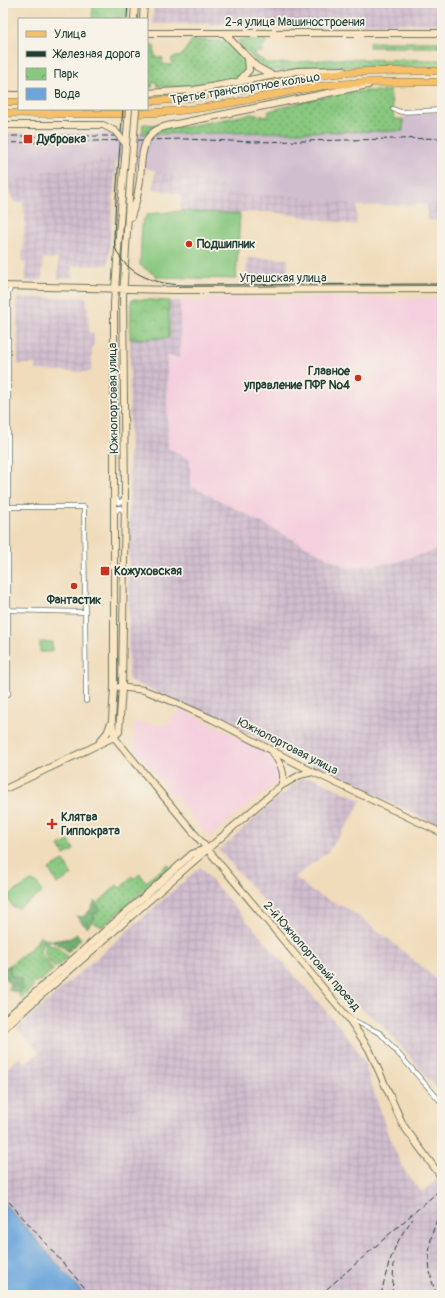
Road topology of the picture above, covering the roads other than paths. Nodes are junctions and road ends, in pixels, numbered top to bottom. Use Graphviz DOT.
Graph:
graph roads {
  1 [pos="136,3"];
  2 [pos="144,3"];
  3 [pos="134,18"];
  4 [pos="143,18"];
  5 [pos="148,33"];
  6 [pos="224,33"];
  7 [pos="442,33"];
  8 [pos="154,34"];
  9 [pos="148,38"];
  10 [pos="244,54"];
  11 [pos="371,71"];
  12 [pos="442,71"];
  13 [pos="276,74"];
  14 [pos="234,82"];
  15 [pos="392,82"];
  16 [pos="442,82"];
  17 [pos="148,93"];
  18 [pos="3,95"];
  19 [pos="18,95"];
  20 [pos="3,102"];
  21 [pos="18,102"];
  22 [pos="148,102"];
  23 [pos="393,109"];
  24 [pos="129,110"];
  25 [pos="136,110"];
  26 [pos="442,110"];
  27 [pos="3,114"];
  28 [pos="3,125"];
  29 [pos="126,144"];
  30 [pos="128,226"];
  31 [pos="123,242"];
  32 [pos="3,286"];
  33 [pos="11,286"];
  34 [pos="115,288"];
  35 [pos="123,289"];
  36 [pos="442,289"];
  37 [pos="116,498"];
  38 [pos="125,498"];
  39 [pos="3,507"];
  40 [pos="9,507"];
  41 [pos="115,512"];
  42 [pos="124,512"];
  43 [pos="3,610"];
  44 [pos="8,610"];
  45 [pos="85,612"];
  46 [pos="114,686"];
  47 [pos="122,687"];
  48 [pos="8,694"];
  49 [pos="86,701"];
  50 [pos="112,720"];
  51 [pos="114,737"];
  52 [pos="98,743"];
  53 [pos="272,751"];
  54 [pos="313,772"];
  55 [pos="281,786"];
  56 [pos="3,790"];
  57 [pos="442,833"];
  58 [pos="206,849"];
  59 [pos="184,861"];
  60 [pos="188,866"];
  61 [pos="349,1019"];
  62 [pos="3,1021"];
  63 [pos="3,1029"];
  64 [pos="442,1103"];
  65 [pos="442,1178"];
  1 -- 3 [label="main road"];
  2 -- 4 [label="main road"];
  5 -- 8 [label="main road, 2-я улица Машиностроения"];
  6 -- 7 [label="main road, 2-я улица Машиностроения"];
  6 -- 8 [label="main road, 2-я улица Машиностроения"];
  6 -- 10 [label="main road"];
  8 -- 9 [label="main road"];
  10 -- 13 [label="main road"];
  10 -- 14 [label="main road"];
  11 -- 12 [label="main road, Третье транспортное кольцо"];
  11 -- 13 [label="main road"];
  11 -- 22 [label="main road, Третье транспортное кольцо"];
  13 -- 14 [label="main road"];
  14 -- 17 [label="main road"];
  15 -- 16 [label="main road, Третье транспортное кольцо"];
  15 -- 27 [label="main road, Третье транспортное кольцо"];
  15 -- 30 [label="main road, bridge"];
  18 -- 19 [label="main road"];
  20 -- 21 [label="main road"];
  23 -- 26 [label="street"];
  24 -- 29 [label="main road, Южнопортовая улица, bridge"];
  25 -- 30 [label="main road, Южнопортовая улица, bridge"];
  28 -- 29 [label="main road, bridge"];
  29 -- 31 [label="main road, Южнопортовая улица, bridge"];
  30 -- 31 [label="main road, Южнопортовая улица"];
  31 -- 34 [label="main road, Южнопортовая улица"];
  31 -- 35 [label="main road, Южнопортовая улица"];
  32 -- 33 [label="main road, Угрешская улица"];
  33 -- 34 [label="main road, Угрешская улица"];
  33 -- 40 [label="street"];
  34 -- 35 [label="main road, Угрешская улица"];
  34 -- 37 [label="main road, Южнопортовая улица"];
  35 -- 36 [label="main road, Угрешская улица"];
  35 -- 38 [label="main road, Южнопортовая улица"];
  37 -- 38 [label="street"];
  37 -- 41 [label="main road, Южнопортовая улица"];
  38 -- 42 [label="main road, Южнопортовая улица"];
  39 -- 40 [label="street"];
  40 -- 44 [label="street"];
  40 -- 45 [label="street"];
  41 -- 42 [label="street"];
  41 -- 46 [label="main road, Южнопортовая улица"];
  42 -- 47 [label="main road, Южнопортовая улица"];
  43 -- 44 [label="street"];
  44 -- 45 [label="street"];
  44 -- 48 [label="street"];
  45 -- 49 [label="street"];
  46 -- 47 [label="main road, Южнопортовая улица"];
  46 -- 50 [label="main road, Южнопортовая улица"];
  47 -- 51 [label="main road, Южнопортовая улица"];
  47 -- 53 [label="main road, Южнопортовая улица"];
  50 -- 51 [label="main road, Южнопортовая улица"];
  50 -- 52 [label="main road"];
  51 -- 52 [label="main road"];
  51 -- 58 [label="main road, 2-й Южнопортовый проезд"];
  52 -- 56 [label="main road"];
  53 -- 54 [label="main road, Южнопортовая улица"];
  53 -- 55 [label="main road"];
  54 -- 55 [label="main road"];
  54 -- 57 [label="main road, Южнопортовая улица"];
  55 -- 58 [label="main road"];
  58 -- 59 [label="main road"];
  58 -- 60 [label="main road"];
  58 -- 61 [label="main road, 2-й Южнопортовый проезд"];
  59 -- 60 [label="main road"];
  59 -- 62 [label="main road"];
  60 -- 63 [label="main road"];
  61 -- 64 [label="street, 2-й Южнопортовый проезд"];
  61 -- 65 [label="main road"];
}
